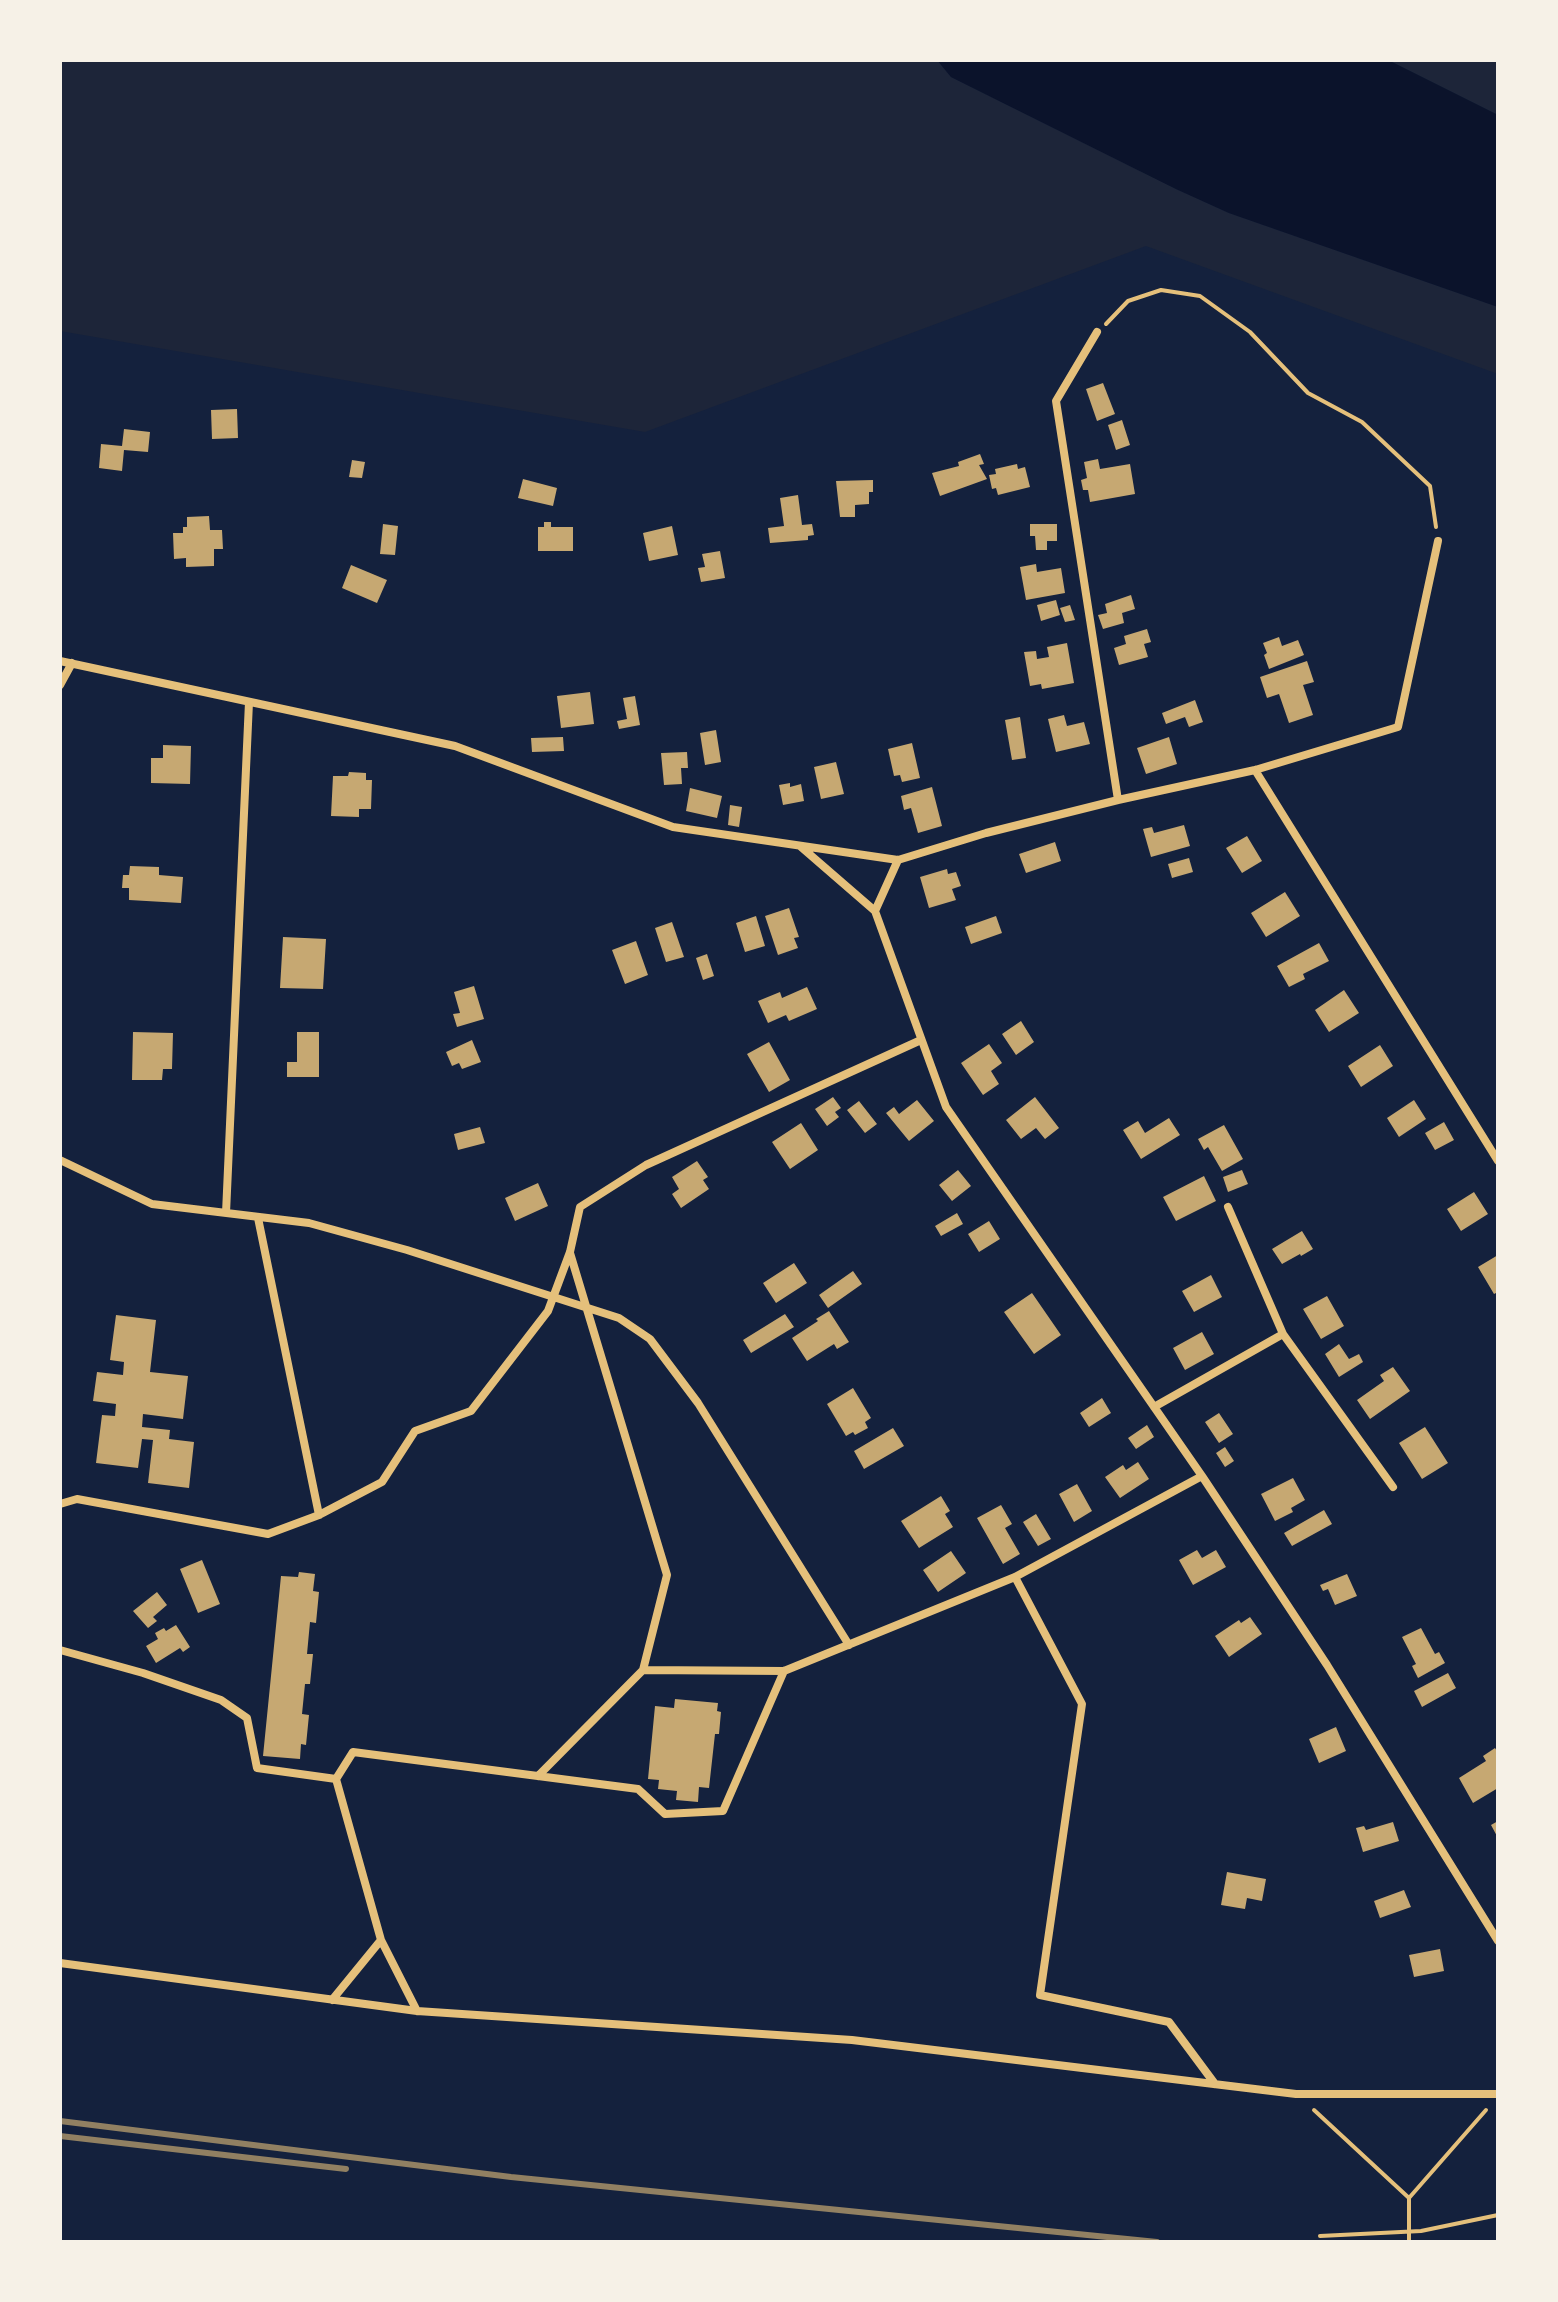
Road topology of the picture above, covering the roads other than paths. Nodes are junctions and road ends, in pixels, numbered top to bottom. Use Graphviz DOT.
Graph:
graph roads {
  1 [pos="1097,332"];
  2 [pos="1438,541"];
  3 [pos="60,661"];
  4 [pos="72,663"];
  5 [pos="60,685"];
  6 [pos="249,702"];
  7 [pos="1255,770"];
  8 [pos="1118,800"];
  9 [pos="800,846"];
  10 [pos="898,860"];
  11 [pos="875,911"];
  12 [pos="921,1040"];
  13 [pos="60,1160"];
  14 [pos="1498,1161"];
  15 [pos="1228,1207"];
  16 [pos="226,1213"];
  17 [pos="258,1218"];
  18 [pos="570,1252"];
  19 [pos="553,1297"];
  20 [pos="587,1307"];
  21 [pos="1283,1334"];
  22 [pos="1154,1407"];
  23 [pos="1202,1476"];
  24 [pos="1393,1487"];
  25 [pos="60,1504"];
  26 [pos="319,1515"];
  27 [pos="1015,1577"];
  28 [pos="849,1645"];
  29 [pos="60,1650"];
  30 [pos="643,1670"];
  31 [pos="784,1671"];
  32 [pos="538,1776"];
  33 [pos="336,1779"];
  34 [pos="381,1940"];
  35 [pos="1498,1941"];
  36 [pos="60,1963"];
  37 [pos="332,2000"];
  38 [pos="417,2011"];
  39 [pos="1215,2084"];
  40 [pos="1498,2094"];
  1 -- 8 [label="street"];
  2 -- 7 [label="street"];
  3 -- 4 [label="street"];
  4 -- 5 [label="street"];
  4 -- 6 [label="street"];
  6 -- 9 [label="street"];
  6 -- 16 [label="street"];
  7 -- 8 [label="street"];
  7 -- 14 [label="street"];
  8 -- 10 [label="street"];
  9 -- 10 [label="street"];
  9 -- 11 [label="street"];
  10 -- 11 [label="street"];
  11 -- 12 [label="street"];
  12 -- 18 [label="street"];
  12 -- 22 [label="street"];
  13 -- 16 [label="street"];
  15 -- 21 [label="street"];
  16 -- 17 [label="street"];
  17 -- 19 [label="street"];
  17 -- 26 [label="street"];
  18 -- 19 [label="street"];
  18 -- 20 [label="street"];
  19 -- 20 [label="street"];
  19 -- 26 [label="street"];
  20 -- 28 [label="street"];
  20 -- 30 [label="street"];
  21 -- 22 [label="street"];
  21 -- 24 [label="street"];
  22 -- 23 [label="street"];
  23 -- 27 [label="street"];
  23 -- 35 [label="street"];
  25 -- 26 [label="street"];
  27 -- 28 [label="street"];
  27 -- 39 [label="street"];
  28 -- 31 [label="street"];
  29 -- 33 [label="street"];
  30 -- 31 [label="street"];
  30 -- 32 [label="street"];
  31 -- 32 [label="street"];
  32 -- 33 [label="street"];
  33 -- 34 [label="street"];
  34 -- 37 [label="street"];
  34 -- 38 [label="street"];
  36 -- 37 [label="street"];
  37 -- 38 [label="street"];
  38 -- 39 [label="street"];
  39 -- 40 [label="street"];
}
